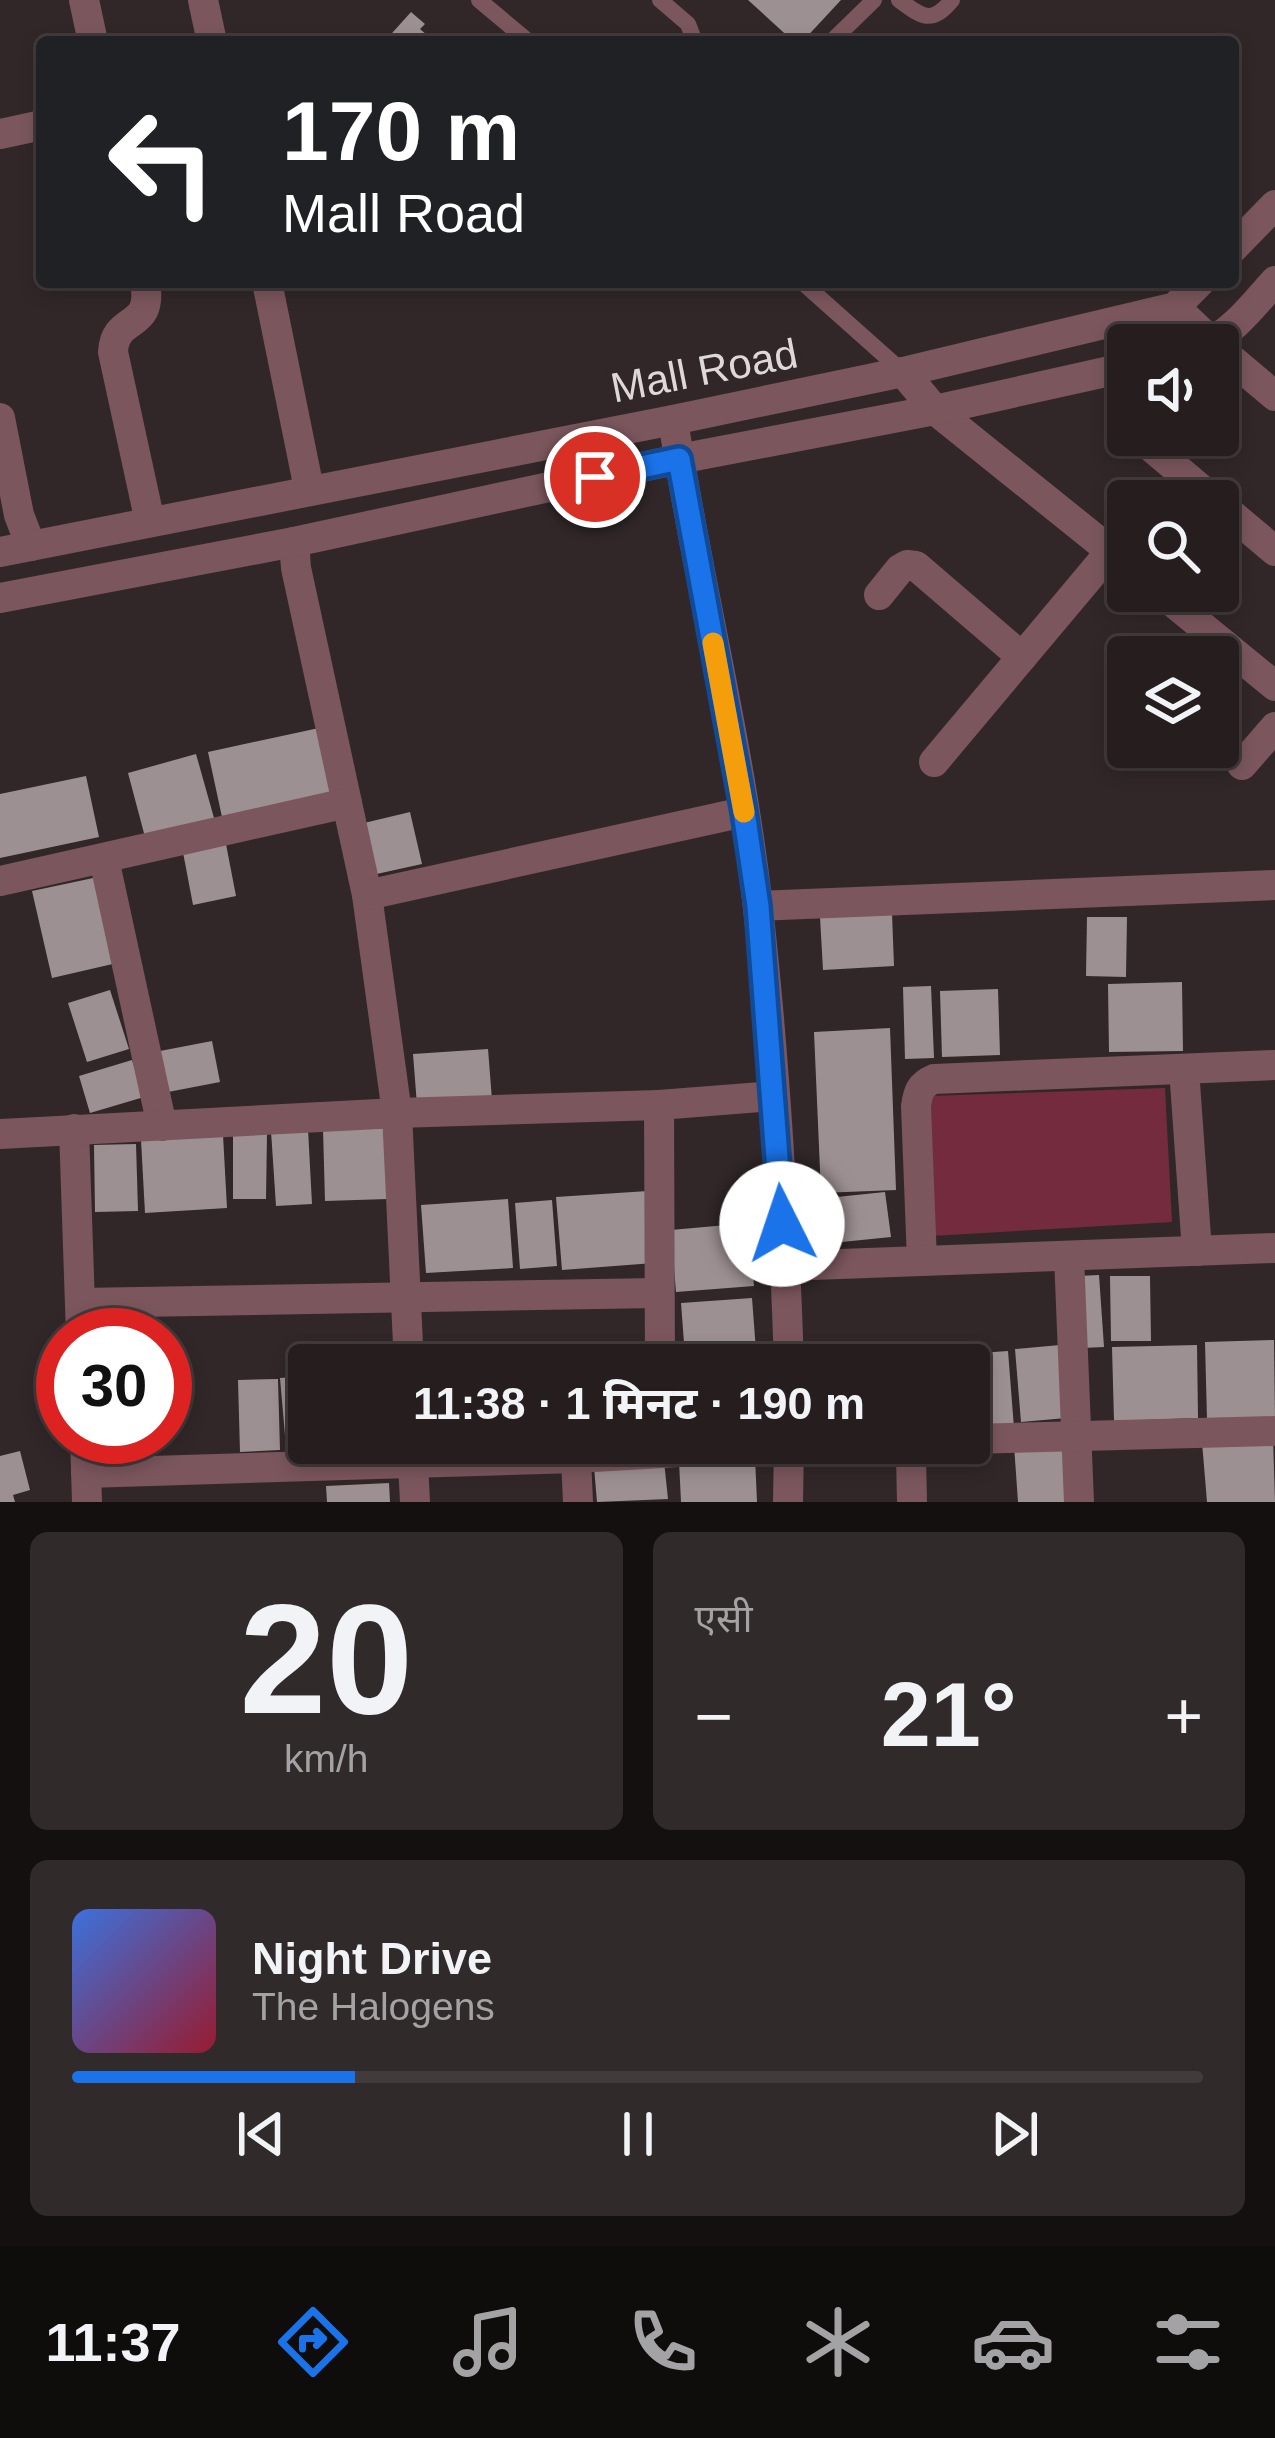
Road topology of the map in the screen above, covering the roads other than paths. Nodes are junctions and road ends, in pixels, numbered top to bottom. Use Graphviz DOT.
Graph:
graph roads {
  1 [pos="84,0"];
  2 [pos="202,0"];
  3 [pos="479,0"];
  4 [pos="660,0"];
  5 [pos="874,0"];
  6 [pos="899,0"];
  7 [pos="952,0"];
  8 [pos="92,36"];
  9 [pos="211,36"];
  10 [pos="522,36"];
  11 [pos="693,36"];
  12 [pos="837,36"];
  13 [pos="36,126"];
  14 [pos="0,134"];
  15 [pos="1275,205"];
  16 [pos="1239,242"];
  17 [pos="1275,281"];
  18 [pos="146,288"];
  19 [pos="268,288"];
  20 [pos="809,288"];
  21 [pos="1193,288"];
  22 [pos="1175,307"];
  23 [pos="1192,324"];
  24 [pos="1235,324"];
  25 [pos="1239,366"];
  26 [pos="903,372"];
  27 [pos="1107,372"];
  28 [pos="1275,395"];
  29 [pos="934,410"];
  30 [pos="0,418"];
  31 [pos="673,420"];
  32 [pos="1162,456"];
  33 [pos="679,459"];
  34 [pos="1191,480"];
  35 [pos="309,489"];
  36 [pos="1239,521"];
  37 [pos="150,522"];
  38 [pos="294,542"];
  39 [pos="31,545"];
  40 [pos="1107,548"];
  41 [pos="1275,551"];
  42 [pos="0,552"];
  43 [pos="1107,570"];
  44 [pos="879,595"];
  45 [pos="0,598"];
  46 [pos="1185,612"];
  47 [pos="1022,657"];
  48 [pos="1275,686"];
  49 [pos="1275,727"];
  50 [pos="934,762"];
  51 [pos="1242,765"];
  52 [pos="347,803"];
  53 [pos="744,812"];
  54 [pos="104,859"];
  55 [pos="0,880"];
  56 [pos="1273,882"];
  57 [pos="367,895"];
  58 [pos="758,906"];
  59 [pos="1275,1065"];
  60 [pos="1184,1069"];
  61 [pos="774,1096"];
  62 [pos="658,1105"];
  63 [pos="398,1113"];
  64 [pos="162,1126"];
  65 [pos="74,1130"];
  66 [pos="0,1133"];
  67 [pos="1275,1248"];
  68 [pos="1197,1251"];
  69 [pos="1069,1256"];
  70 [pos="922,1261"];
  71 [pos="785,1266"];
  72 [pos="658,1293"];
  73 [pos="406,1296"];
  74 [pos="80,1303"];
  75 [pos="80,1308"];
  76 [pos="408,1344"];
  77 [pos="659,1344"];
  78 [pos="788,1344"];
  79 [pos="1275,1431"];
  80 [pos="1076,1434"];
  81 [pos="990,1438"];
  82 [pos="307,1464"];
  83 [pos="413,1464"];
  84 [pos="576,1464"];
  85 [pos="789,1464"];
  86 [pos="911,1464"];
  87 [pos="86,1487"];
  88 [pos="415,1502"];
  89 [pos="578,1502"];
  90 [pos="788,1502"];
  91 [pos="912,1502"];
  92 [pos="1078,1502"];
  1 -- 8 [label="street"];
  2 -- 9 [label="street"];
  3 -- 10 [label="lane"];
  4 -- 11 [label="lane"];
  5 -- 12 [label="lane"];
  6 -- 7 [label="lane"];
  13 -- 14 [label="street"];
  15 -- 16 [label="street"];
  17 -- 24 [label="street"];
  18 -- 37 [label="street"];
  19 -- 35 [label="street"];
  20 -- 26 [label="lane"];
  21 -- 22 [label="street"];
  22 -- 23 [label="street"];
  22 -- 26 [label="street, Mall Road"];
  25 -- 28 [label="street"];
  26 -- 29 [label="street"];
  26 -- 31 [label="street, Mall Road"];
  27 -- 29 [label="street, Mall Road"];
  29 -- 33 [label="street, Mall Road"];
  29 -- 40 [label="street"];
  30 -- 39 [label="street"];
  31 -- 33 [label="street"];
  31 -- 35 [label="street, Mall Road"];
  32 -- 34 [label="street"];
  33 -- 38 [label="street, Mall Road"];
  33 -- 53 [label="street"];
  35 -- 37 [label="street, Mall Road"];
  36 -- 41 [label="street"];
  37 -- 39 [label="street, Mall Road"];
  38 -- 45 [label="street, Mall Road"];
  38 -- 52 [label="street"];
  39 -- 42 [label="street, Mall Road"];
  43 -- 47 [label="street"];
  44 -- 47 [label="street"];
  46 -- 48 [label="street"];
  47 -- 50 [label="street"];
  49 -- 51 [label="street"];
  52 -- 54 [label="street"];
  52 -- 57 [label="street"];
  53 -- 57 [label="street"];
  53 -- 58 [label="street"];
  54 -- 55 [label="street"];
  54 -- 64 [label="street"];
  56 -- 58 [label="street"];
  57 -- 63 [label="street"];
  58 -- 61 [label="street"];
  59 -- 60 [label="street"];
  60 -- 68 [label="street"];
  60 -- 70 [label="street"];
  61 -- 62 [label="street"];
  61 -- 71 [label="street"];
  62 -- 63 [label="street"];
  62 -- 72 [label="street"];
  63 -- 64 [label="street"];
  63 -- 73 [label="street"];
  64 -- 65 [label="street"];
  65 -- 66 [label="street"];
  65 -- 74 [label="street"];
  67 -- 68 [label="street"];
  68 -- 69 [label="street"];
  69 -- 70 [label="street"];
  69 -- 80 [label="street"];
  70 -- 71 [label="street"];
  71 -- 78 [label="street"];
  72 -- 73 [label="street"];
  72 -- 77 [label="street"];
  73 -- 74 [label="street"];
  73 -- 76 [label="street"];
  74 -- 75 [label="street"];
  79 -- 80 [label="street"];
  80 -- 81 [label="street"];
  80 -- 92 [label="street"];
  82 -- 87 [label="street"];
  83 -- 88 [label="street"];
  84 -- 89 [label="street"];
  85 -- 90 [label="street"];
  86 -- 91 [label="street"];
}
